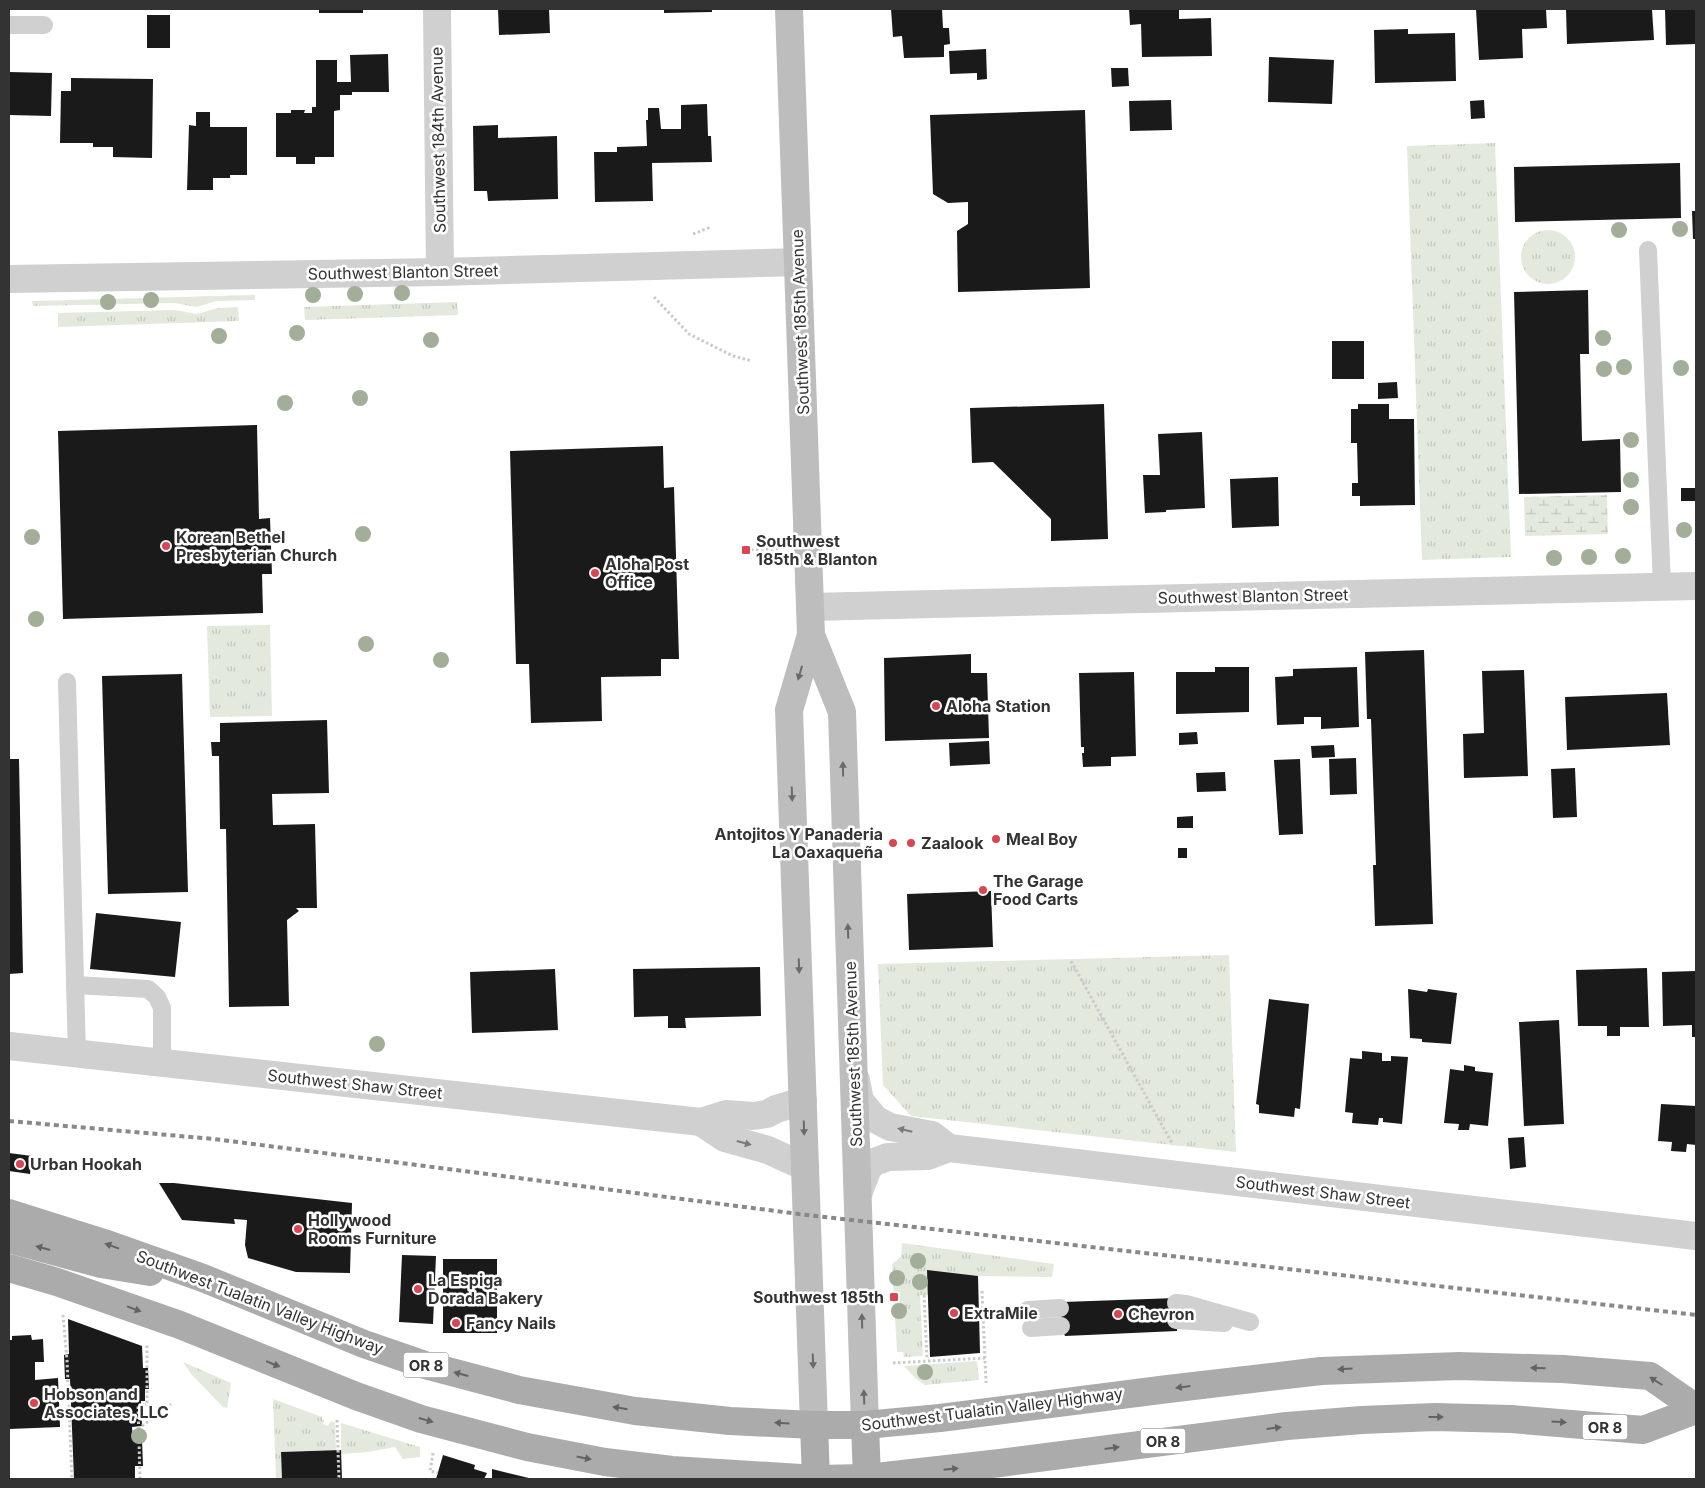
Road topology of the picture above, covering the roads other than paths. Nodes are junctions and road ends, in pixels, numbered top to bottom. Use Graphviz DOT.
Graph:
graph roads {
  1 [pos="437,9"];
  2 [pos="789,9"];
  3 [pos="9,25"];
  4 [pos="44,25"];
  5 [pos="1648,250"];
  6 [pos="798,262"];
  7 [pos="440,272"];
  8 [pos="9,279"];
  9 [pos="1662,586"];
  10 [pos="1696,586"];
  11 [pos="810,608"];
  12 [pos="811,635"];
  13 [pos="67,682"];
  14 [pos="75,985"];
  15 [pos="9,1046"];
  16 [pos="77,1054"];
  17 [pos="162,1063"];
  18 [pos="853,1066"];
  19 [pos="804,1101"];
  20 [pos="700,1122"];
  21 [pos="949,1148"];
  22 [pos="805,1167"];
  23 [pos="858,1194"];
  24 [pos="9,1214"];
  25 [pos="1696,1236"];
  26 [pos="9,1239"];
  27 [pos="9,1268"];
  28 [pos="194,1275"];
  29 [pos="1060,1308"];
  30 [pos="1028,1310"];
  31 [pos="1176,1312"];
  32 [pos="1250,1322"];
  33 [pos="1061,1326"];
  34 [pos="1031,1328"];
  35 [pos="1696,1409"];
  36 [pos="814,1425"];
  37 [pos="865,1425"];
  38 [pos="816,1479"];
  39 [pos="867,1479"];
  1 -- 7 [label="street, Southwest 184th Avenue"];
  2 -- 6 [label="main road, Southwest 185th Avenue"];
  3 -- 4 [label="lane"];
  5 -- 9 [label="lane"];
  6 -- 7 [label="street, Southwest Blanton Street"];
  6 -- 11 [label="main road, Southwest 185th Avenue"];
  7 -- 8 [label="street, Southwest Blanton Street"];
  9 -- 10 [label="street, Southwest Blanton Street"];
  9 -- 11 [label="street, Southwest Blanton Street"];
  11 -- 12 [label="main road, Southwest 185th Avenue"];
  18 -- 12 [label="main road, Southwest 185th Avenue, one-way"];
  12 -- 19 [label="main road, Southwest 185th Avenue, one-way"];
  13 -- 14 [label="lane"];
  14 -- 16 [label="lane"];
  14 -- 17 [label="lane"];
  15 -- 16 [label="street, Southwest Shaw Street"];
  16 -- 17 [label="street, Southwest Shaw Street"];
  17 -- 20 [label="street, Southwest Shaw Street"];
  21 -- 18 [label="street, Southwest Shaw Street, one-way"];
  18 -- 23 [label="main road, Southwest 185th Avenue"];
  19 -- 20 [label="street, Southwest Shaw Street"];
  19 -- 22 [label="main road, Southwest 185th Avenue, one-way"];
  20 -- 22 [label="street, Southwest Shaw Street, one-way"];
  21 -- 23 [label="street, Southwest Shaw Street"];
  21 -- 25 [label="street, Southwest Shaw Street"];
  22 -- 36 [label="main road, Southwest 185th Avenue, one-way"];
  37 -- 23 [label="main road, Southwest 185th Avenue, one-way"];
  28 -- 24 [label="main road, Southwest Tualatin Valley Highway / OR 8, one-way"];
  28 -- 26 [label="main road, one-way"];
  27 -- 38 [label="main road, Southwest Tualatin Valley Highway / OR 8, one-way"];
  36 -- 28 [label="main road, Southwest Tualatin Valley Highway / OR 8, one-way"];
  29 -- 30 [label="lane"];
  31 -- 32 [label="lane"];
  33 -- 34 [label="lane"];
  35 -- 37 [label="main road, Southwest Tualatin Valley Highway / OR 8, one-way"];
  39 -- 35 [label="main road, Southwest Tualatin Valley Highway / OR 8, one-way"];
  36 -- 37 [label="main road, Southwest Tualatin Valley Highway / OR 8"];
  36 -- 38 [label="main road, Southwest 185th Avenue"];
  37 -- 39 [label="main road, Southwest 185th Avenue"];
  38 -- 39 [label="main road, Southwest Tualatin Valley Highway / OR 8"];
}
